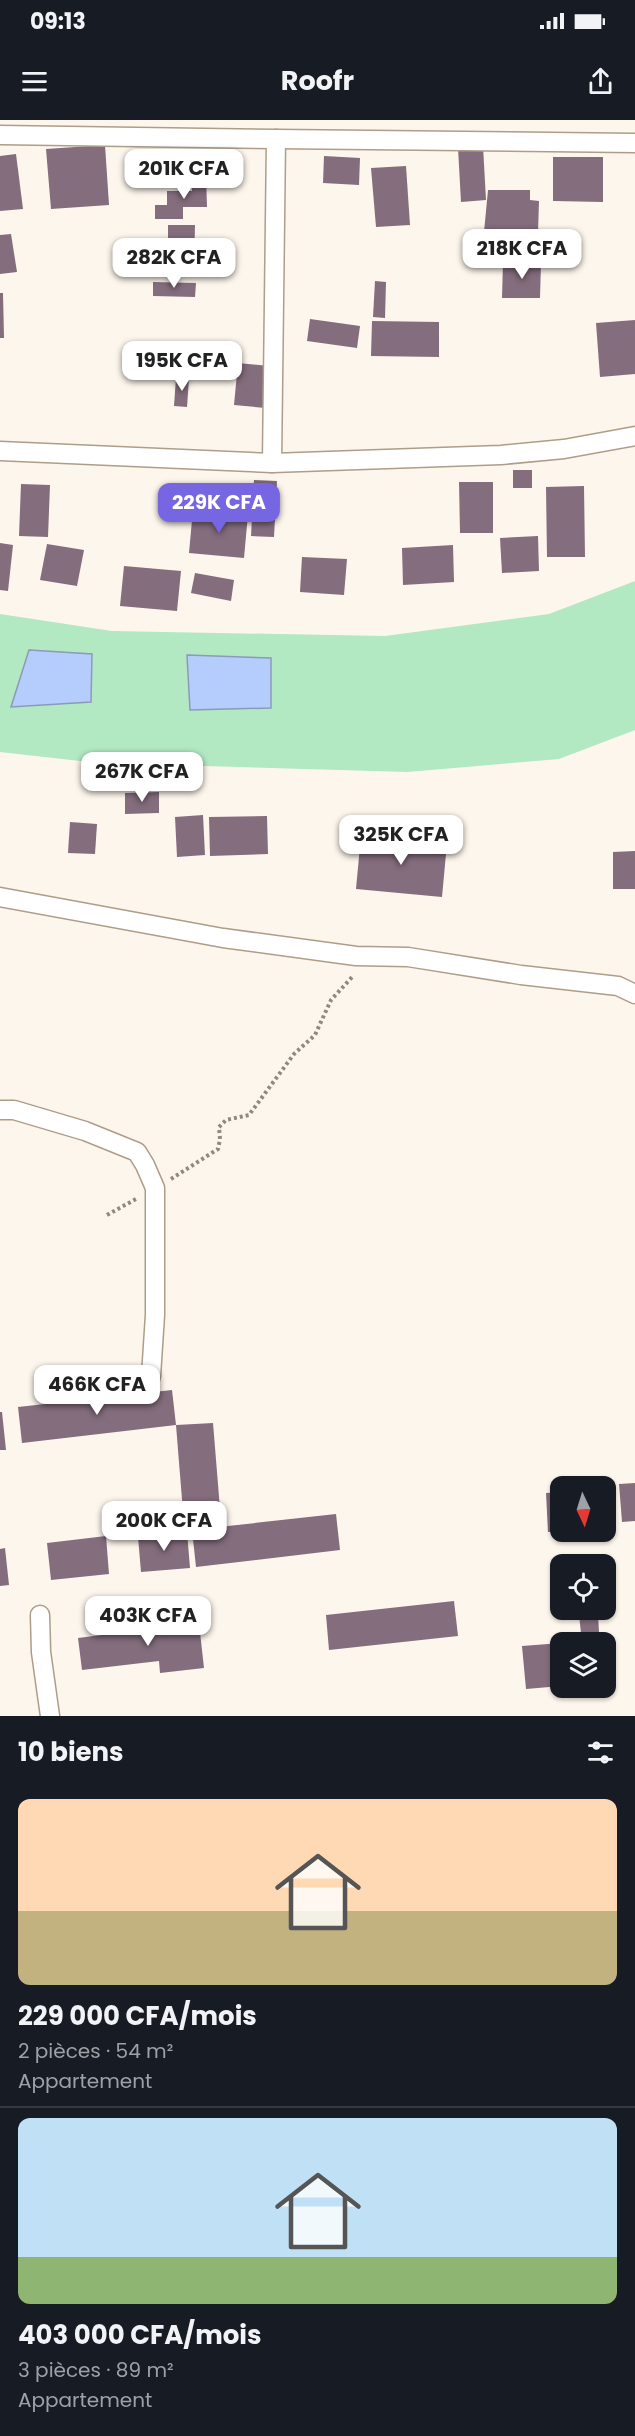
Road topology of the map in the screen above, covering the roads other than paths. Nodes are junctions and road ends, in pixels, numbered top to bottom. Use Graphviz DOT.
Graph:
graph roads {
  1 [pos="0,135"];
  2 [pos="276,139"];
  3 [pos="635,143"];
  4 [pos="635,436"];
  5 [pos="0,451"];
  6 [pos="272,463"];
  7 [pos="0,897"];
  8 [pos="635,994"];
  9 [pos="0,1110"];
  10 [pos="151,1376"];
  11 [pos="40,1615"];
  12 [pos="50,1716"];
  1 -- 2 [label="street"];
  2 -- 3 [label="street"];
  2 -- 6 [label="street"];
  4 -- 6 [label="street"];
  5 -- 6 [label="street"];
  7 -- 8 [label="street"];
  9 -- 10 [label="street"];
  11 -- 12 [label="street"];
}
